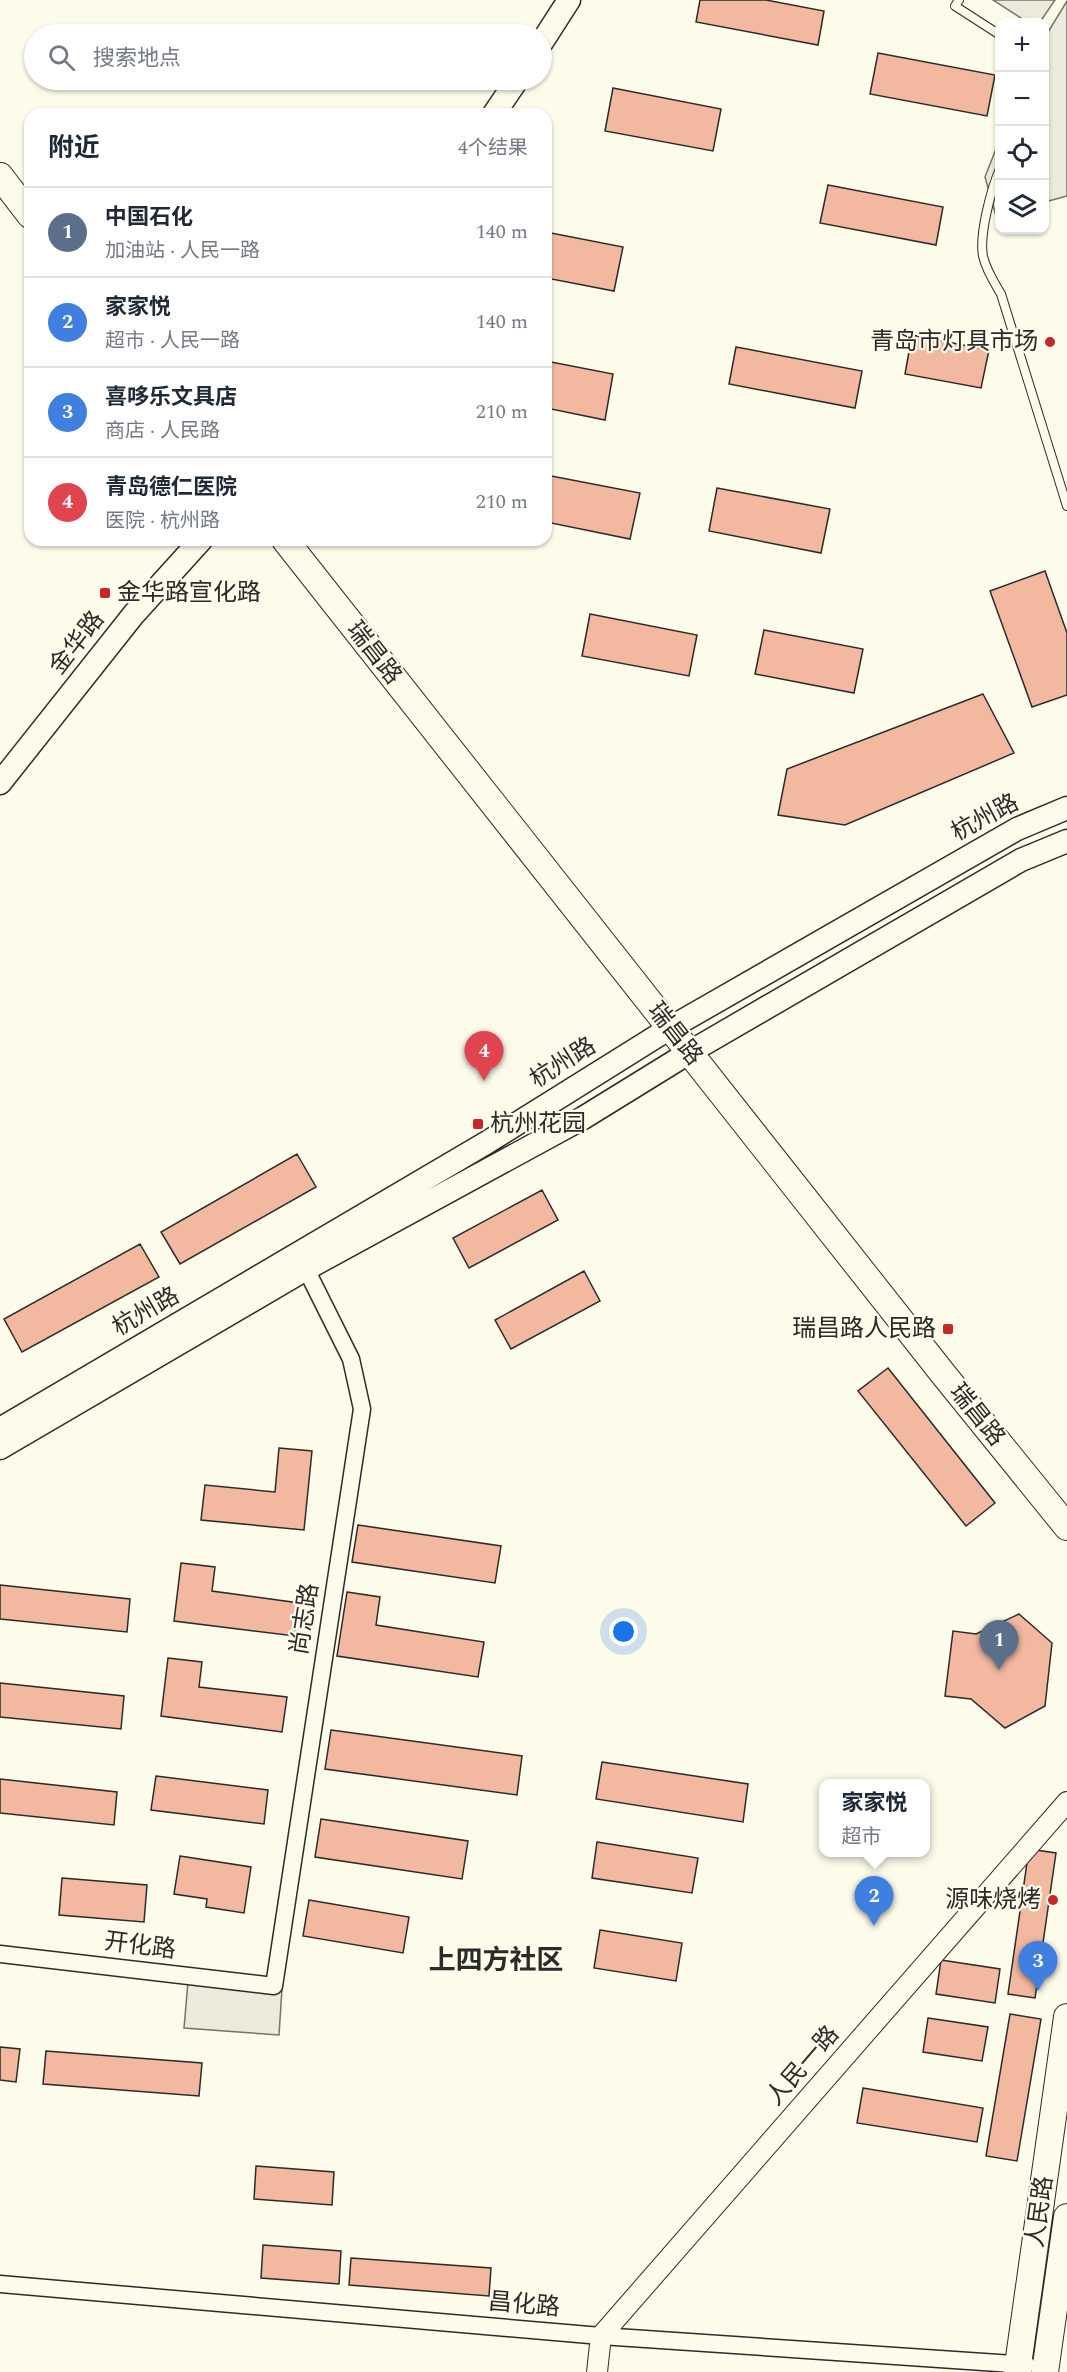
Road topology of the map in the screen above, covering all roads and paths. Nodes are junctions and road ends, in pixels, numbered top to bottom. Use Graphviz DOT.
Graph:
graph roads {
  1 [pos="569,0"];
  2 [pos="959,0"];
  3 [pos="552,26"];
  4 [pos="995,32"];
  5 [pos="510,90"];
  6 [pos="498,108"];
  7 [pos="0,176"];
  8 [pos="995,180"];
  9 [pos="24,207"];
  10 [pos="1067,506"];
  11 [pos="196,546"];
  12 [pos="290,546"];
  13 [pos="0,783"];
  14 [pos="1067,808"];
  15 [pos="1067,841"];
  16 [pos="670,1028"];
  17 [pos="690,1052"];
  18 [pos="306,1269"];
  19 [pos="0,1429"];
  20 [pos="0,1448"];
  21 [pos="1067,1527"];
  22 [pos="1067,1802"];
  23 [pos="0,1954"];
  24 [pos="274,1986"];
  25 [pos="1067,2017"];
  26 [pos="1067,2217"];
  27 [pos="0,2284"];
  28 [pos="601,2336"];
  29 [pos="1018,2368"];
  30 [pos="1045,2369"];
  31 [pos="597,2372"];
  1 -- 3 [label="main road"];
  2 -- 4 [label="lane"];
  5 -- 6 [label="main road"];
  7 -- 9 [label="main road"];
  8 -- 10 [label="lane"];
  11 -- 13 [label="main road, 金华路"];
  12 -- 16 [label="main road, 瑞昌路"];
  14 -- 16 [label="main road, 杭州路"];
  15 -- 17 [label="main road, 杭州路"];
  16 -- 17 [label="main road, 瑞昌路"];
  16 -- 19 [label="main road, 杭州路"];
  17 -- 18 [label="main road, 杭州路"];
  17 -- 21 [label="main road, 瑞昌路"];
  18 -- 20 [label="main road, 杭州路"];
  18 -- 24 [label="street, 尚志路"];
  22 -- 28 [label="street, 人民一路"];
  23 -- 24 [label="street, 开化路"];
  25 -- 29 [label="main road, 人民路"];
  26 -- 30 [label="main road, 人民路"];
  27 -- 28 [label="street, 昌化路"];
  28 -- 29 [label="street, 昌化路"];
  28 -- 31 [label="street"];
  29 -- 30 [label="street, 昌化路"];
}
